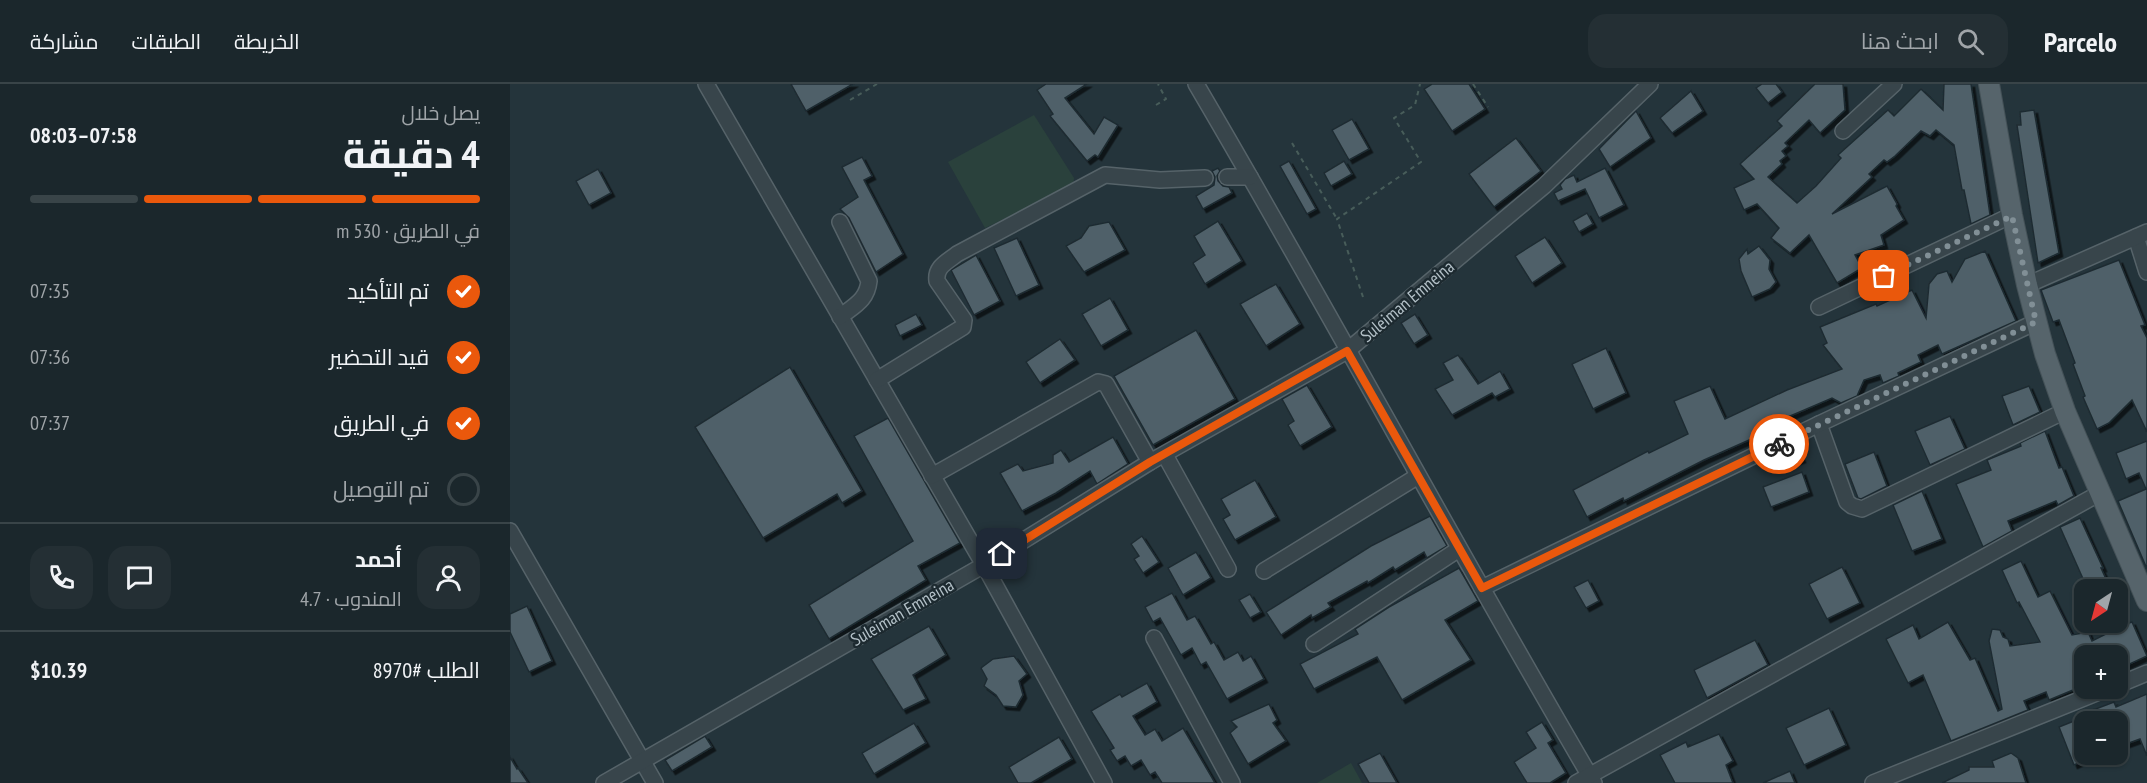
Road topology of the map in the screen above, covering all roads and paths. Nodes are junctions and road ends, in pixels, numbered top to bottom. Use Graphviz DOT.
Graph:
graph roads {
  1 [pos="706,84"];
  2 [pos="877,84"];
  3 [pos="1158,84"];
  4 [pos="1196,84"];
  5 [pos="1420,84"];
  6 [pos="1473,84"];
  7 [pos="1650,84"];
  8 [pos="1894,84"];
  9 [pos="1989,84"];
  10 [pos="850,100"];
  11 [pos="1156,105"];
  12 [pos="1488,107"];
  13 [pos="1843,131"];
  14 [pos="1292,142"];
  15 [pos="1227,177"];
  16 [pos="1250,177"];
  17 [pos="1205,178"];
  18 [pos="2012,216"];
  19 [pos="1337,219"];
  20 [pos="840,222"];
  21 [pos="2141,234"];
  22 [pos="2147,272"];
  23 [pos="2027,285"];
  24 [pos="1362,297"];
  25 [pos="1819,307"];
  26 [pos="840,317"];
  27 [pos="2036,322"];
  28 [pos="1347,351"];
  29 [pos="877,381"];
  30 [pos="2066,411"];
  31 [pos="1819,424"];
  32 [pos="1165,455"];
  33 [pos="1150,462"];
  34 [pos="932,476"];
  35 [pos="1418,476"];
  36 [pos="2100,493"];
  37 [pos="510,531"];
  38 [pos="1460,549"];
  39 [pos="984,565"];
  40 [pos="1228,568"];
  41 [pos="1264,571"];
  42 [pos="1482,588"];
  43 [pos="2147,601"];
  44 [pos="1154,638"];
  45 [pos="1314,644"];
  46 [pos="2147,673"];
  47 [pos="2128,681"];
  48 [pos="2082,699"];
  49 [pos="642,761"];
  50 [pos="1586,780"];
  51 [pos="604,783"];
  52 [pos="655,783"];
  53 [pos="1104,783"];
  54 [pos="1232,783"];
  55 [pos="1873,783"];
  1 -- 26 [label="street"];
  2 -- 10 [label="path"];
  3 -- 11 [label="path"];
  4 -- 16 [label="street"];
  5 -- 19 [label="path"];
  6 -- 12 [label="path"];
  7 -- 28 [label="street, Suleiman Emneina"];
  8 -- 13 [label="street"];
  9 -- 18 [label="main road"];
  14 -- 19 [label="path"];
  15 -- 16 [label="street"];
  16 -- 28 [label="street"];
  17 -- 29 [label="street"];
  18 -- 23 [label="main road"];
  18 -- 25 [label="street"];
  19 -- 24 [label="path"];
  20 -- 26 [label="street"];
  21 -- 22 [label="street"];
  21 -- 23 [label="street"];
  23 -- 27 [label="main road"];
  26 -- 29 [label="street"];
  27 -- 30 [label="main road"];
  27 -- 31 [label="street"];
  28 -- 32 [label="street, Suleiman Emneina"];
  28 -- 35 [label="street"];
  29 -- 34 [label="street"];
  30 -- 31 [label="street"];
  30 -- 36 [label="main road"];
  31 -- 42 [label="street"];
  32 -- 33 [label="street, Suleiman Emneina"];
  32 -- 40 [label="street"];
  33 -- 34 [label="street"];
  33 -- 39 [label="street, Suleiman Emneina"];
  34 -- 39 [label="street"];
  35 -- 38 [label="street"];
  35 -- 41 [label="street"];
  36 -- 43 [label="main road"];
  36 -- 50 [label="street"];
  37 -- 49 [label="street"];
  38 -- 42 [label="street"];
  38 -- 45 [label="street"];
  39 -- 49 [label="street, Suleiman Emneina"];
  39 -- 53 [label="street"];
  42 -- 50 [label="street"];
  44 -- 54 [label="street"];
  46 -- 47 [label="street"];
  48 -- 55 [label="street"];
  49 -- 51 [label="street, Suleiman Emneina"];
  49 -- 52 [label="street"];
}
